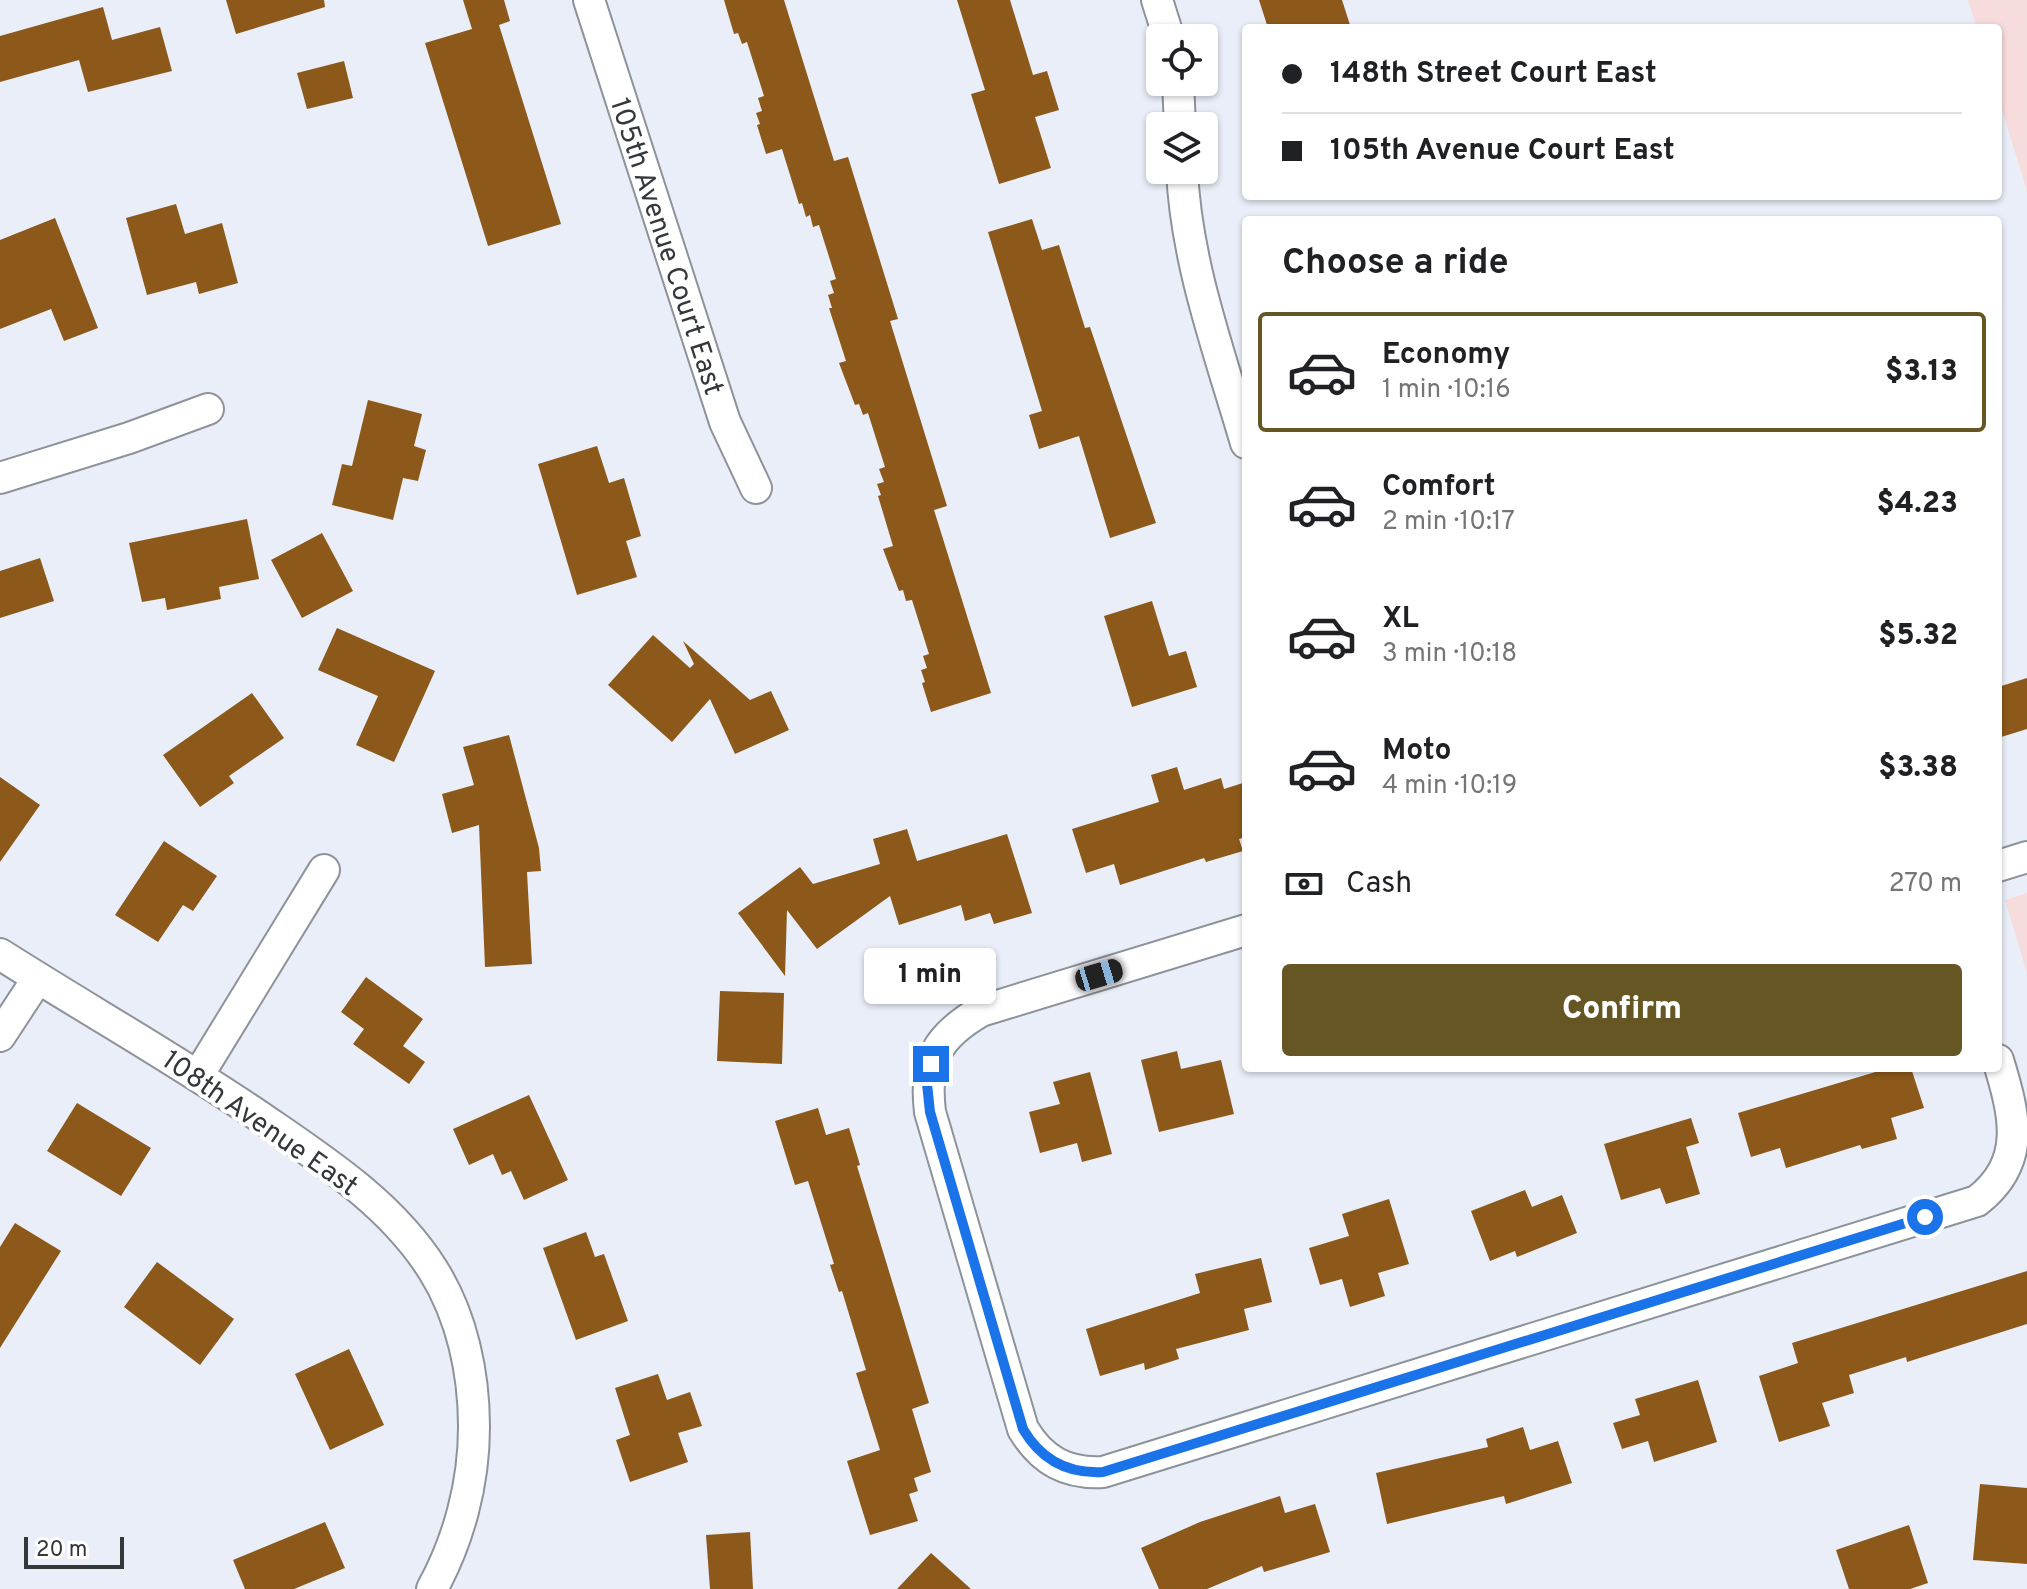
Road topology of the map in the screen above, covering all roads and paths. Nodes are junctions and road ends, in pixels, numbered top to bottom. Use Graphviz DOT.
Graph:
graph roads {
  1 [pos="589,0"];
  2 [pos="1157,0"];
  3 [pos="1165,24"];
  4 [pos="1183,184"];
  5 [pos="208,409"];
  6 [pos="1242,427"];
  7 [pos="0,478"];
  8 [pos="756,488"];
  9 [pos="2027,857"];
  10 [pos="2002,865"];
  11 [pos="324,870"];
  12 [pos="1242,931"];
  13 [pos="0,954"];
  14 [pos="38,978"];
  15 [pos="0,1036"];
  16 [pos="2001,1072"];
  17 [pos="199,1074"];
  18 [pos="435,1584"];
  1 -- 8 [label="street, 105th Avenue Court East"];
  2 -- 3 [label="street"];
  4 -- 6 [label="street"];
  5 -- 7 [label="street"];
  9 -- 10 [label="street"];
  11 -- 17 [label="street"];
  12 -- 16 [label="street"];
  13 -- 14 [label="street, 108th Avenue East"];
  14 -- 15 [label="street"];
  14 -- 17 [label="street, 108th Avenue East"];
  17 -- 18 [label="street, 108th Avenue East"];
}
